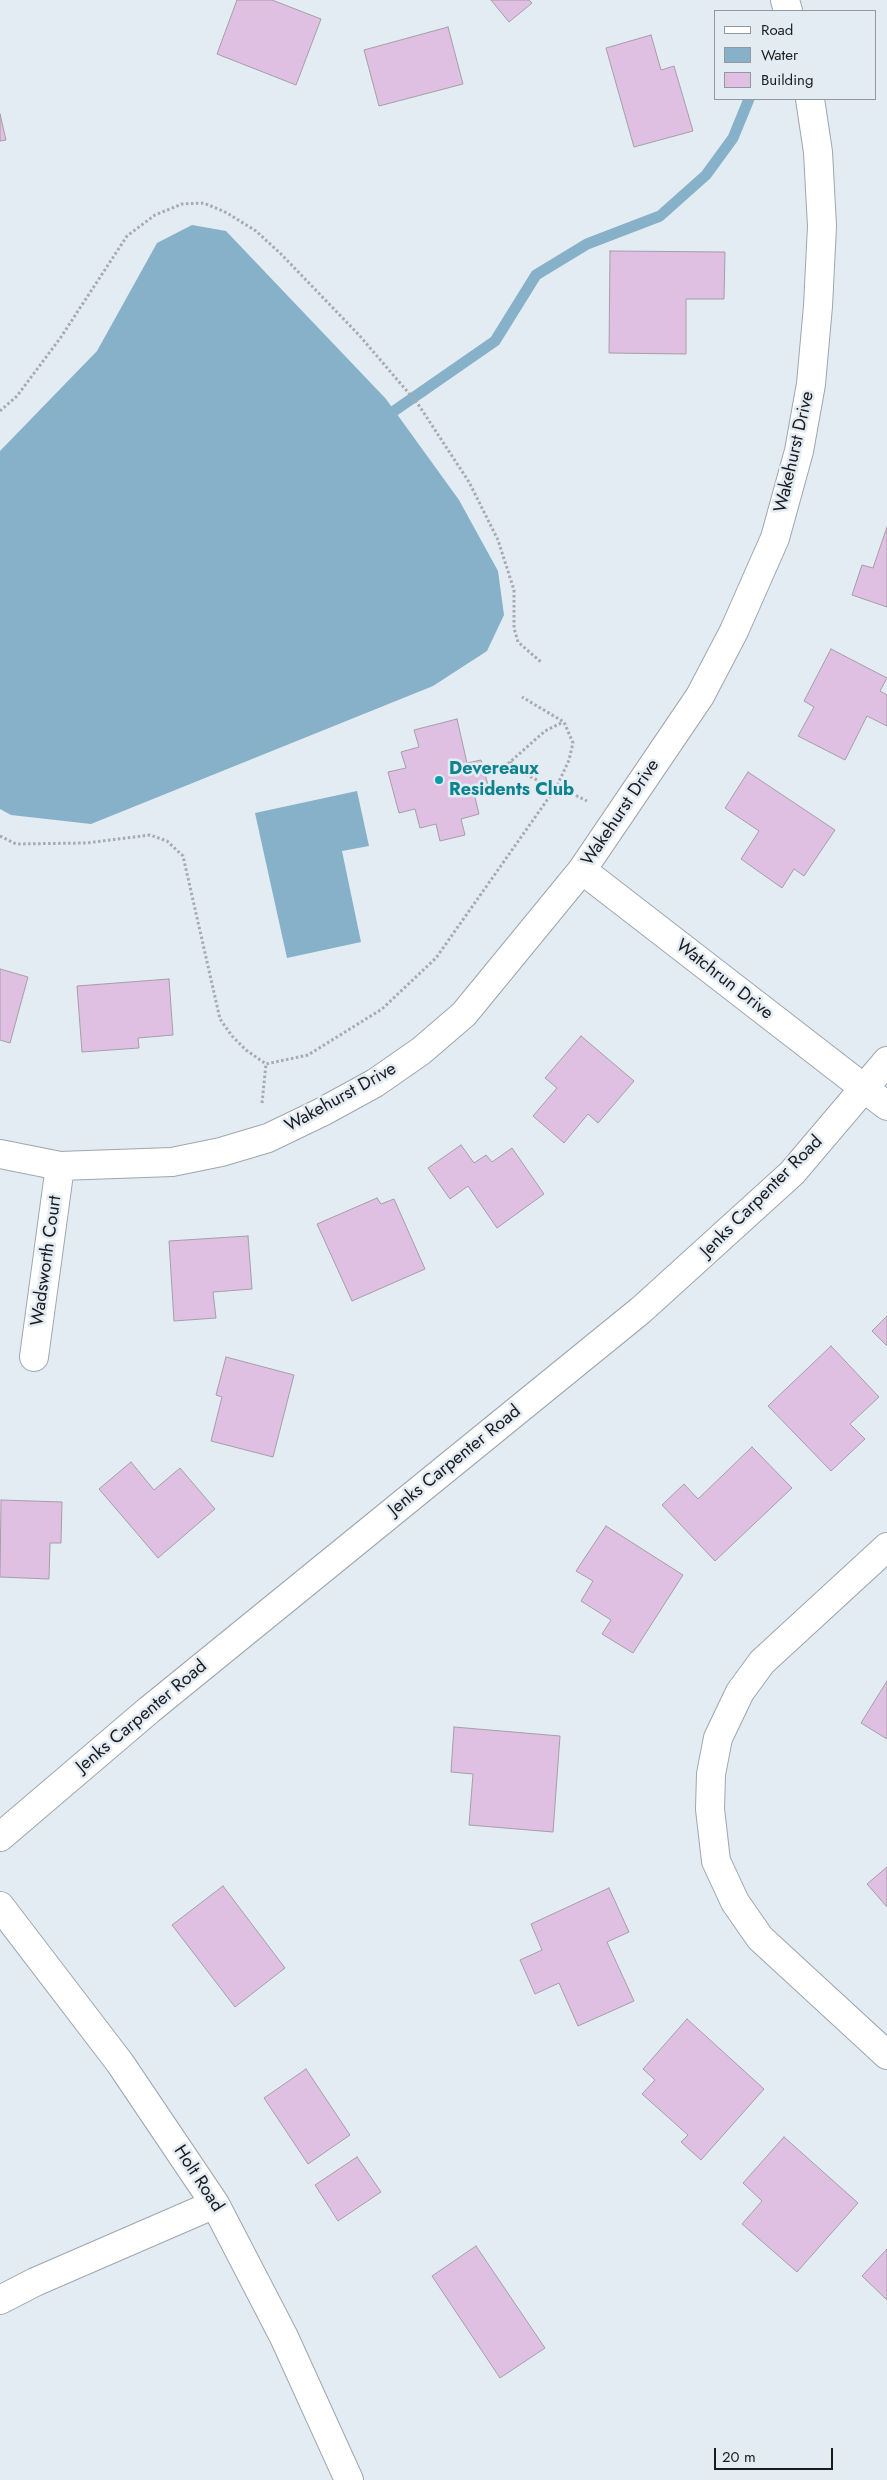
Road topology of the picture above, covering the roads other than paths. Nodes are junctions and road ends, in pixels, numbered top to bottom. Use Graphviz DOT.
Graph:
graph roads {
  1 [pos="810,100"];
  2 [pos="582,870"];
  3 [pos="887,1061"];
  4 [pos="865,1090"];
  5 [pos="887,1106"];
  6 [pos="0,1154"];
  7 [pos="60,1166"];
  8 [pos="34,1357"];
  9 [pos="887,1548"];
  10 [pos="0,1837"];
  11 [pos="0,1906"];
  12 [pos="887,2055"];
  13 [pos="215,2204"];
  14 [pos="0,2300"];
  15 [pos="349,2480"];
  1 -- 2 [label="street, Wakehurst Drive"];
  2 -- 4 [label="street, Watchrun Drive"];
  2 -- 7 [label="street, Wakehurst Drive"];
  3 -- 4 [label="street, Jenks Carpenter Road"];
  4 -- 5 [label="street, Watchrun Drive"];
  4 -- 10 [label="street, Jenks Carpenter Road"];
  6 -- 7 [label="street, Wakehurst Drive"];
  7 -- 8 [label="street, Wadsworth Court"];
  9 -- 12 [label="street"];
  11 -- 13 [label="street, Holt Road"];
  13 -- 14 [label="street"];
  13 -- 15 [label="street, Holt Road"];
}
